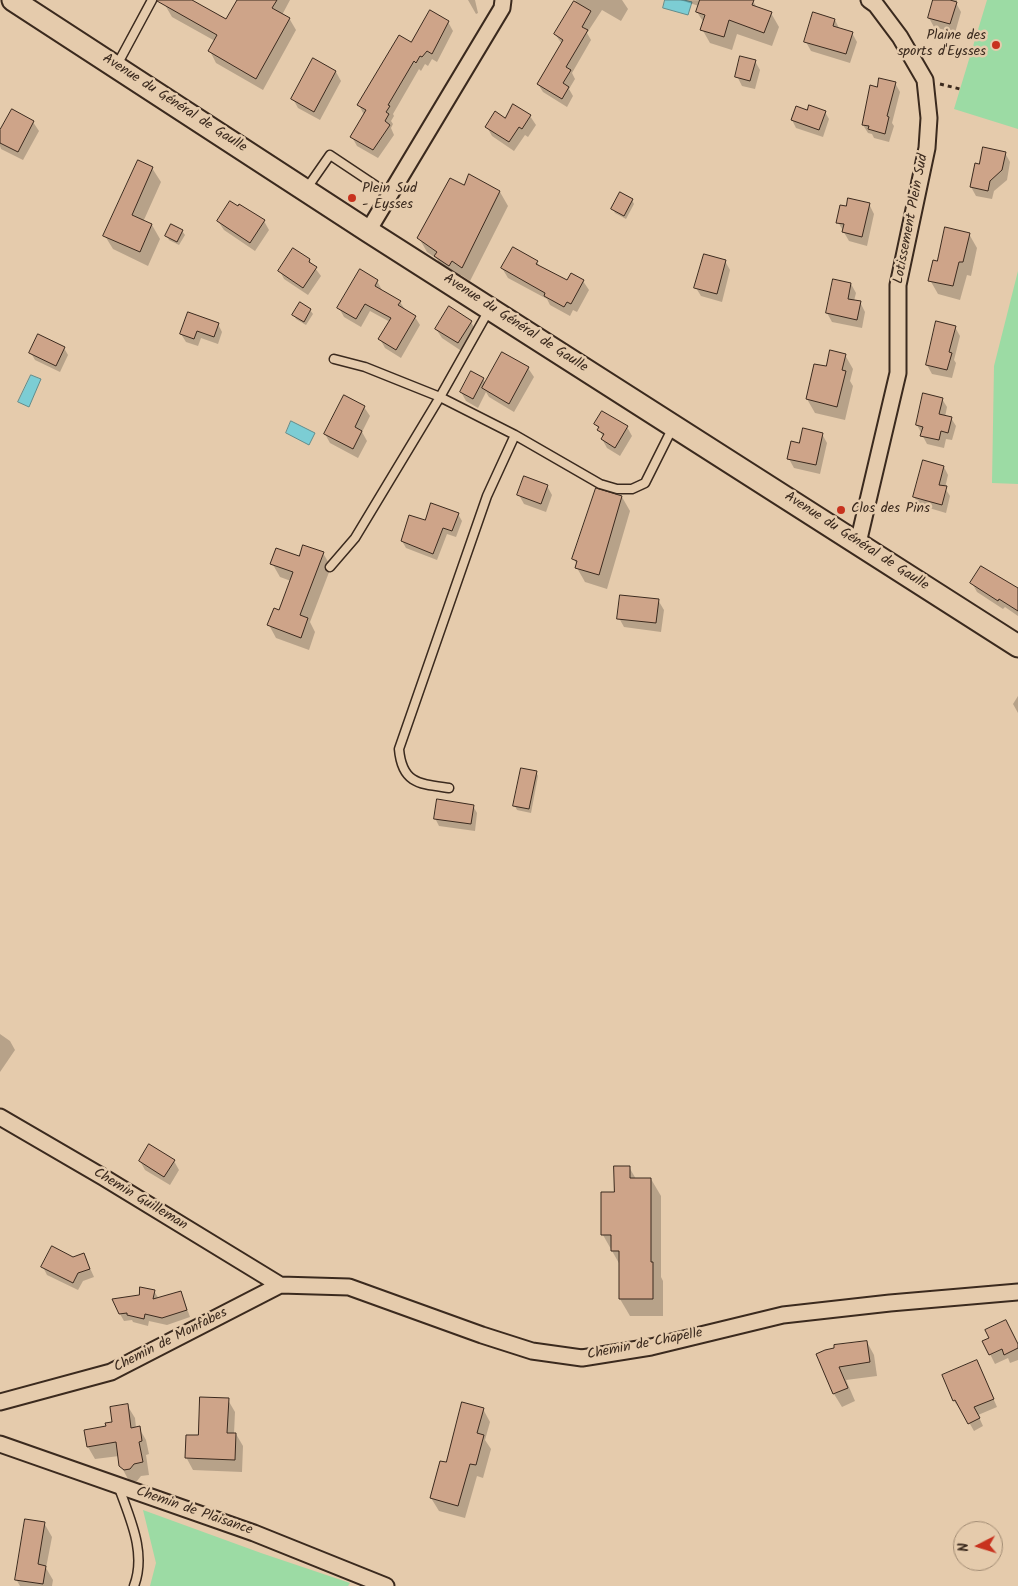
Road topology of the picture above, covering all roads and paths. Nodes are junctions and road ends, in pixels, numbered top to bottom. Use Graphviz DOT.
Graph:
graph roads {
  1 [pos="13,0"];
  2 [pos="152,0"];
  3 [pos="503,0"];
  4 [pos="869,0"];
  5 [pos="116,66"];
  6 [pos="306,190"];
  7 [pos="390,195"];
  8 [pos="368,231"];
  9 [pos="490,308"];
  10 [pos="334,358"];
  11 [pos="440,397"];
  12 [pos="674,425"];
  13 [pos="515,435"];
  14 [pos="858,543"];
  15 [pos="330,567"];
  16 [pos="1018,646"];
  17 [pos="450,788"];
  18 [pos="0,1117"];
  19 [pos="280,1285"];
  20 [pos="1018,1292"];
  21 [pos="0,1402"];
  22 [pos="0,1444"];
  23 [pos="118,1485"];
  24 [pos="134,1586"];
  25 [pos="386,1586"];
  1 -- 5 [label="main road, Avenue du Général de Gaulle"];
  2 -- 5 [label="lane"];
  3 -- 7 [label="street"];
  4 -- 14 [label="street, Lotissement Plein Sud"];
  5 -- 6 [label="main road, Avenue du Général de Gaulle"];
  6 -- 7 [label="lane"];
  6 -- 8 [label="main road, Avenue du Général de Gaulle"];
  7 -- 8 [label="street"];
  8 -- 9 [label="main road, Avenue du Général de Gaulle"];
  9 -- 11 [label="lane"];
  9 -- 12 [label="main road, Avenue du Général de Gaulle"];
  10 -- 11 [label="lane"];
  11 -- 13 [label="lane"];
  11 -- 15 [label="lane"];
  12 -- 13 [label="lane"];
  12 -- 14 [label="main road, Avenue du Général de Gaulle"];
  13 -- 17 [label="lane"];
  14 -- 16 [label="main road, Avenue du Général de Gaulle"];
  18 -- 19 [label="street, Chemin Guilleman"];
  19 -- 20 [label="street, Chemin de Chapelle"];
  19 -- 21 [label="street, Chemin de Monfabes"];
  22 -- 23 [label="street, Chemin de Plaisance"];
  23 -- 24 [label="lane"];
  23 -- 25 [label="street, Chemin de Plaisance"];
}
